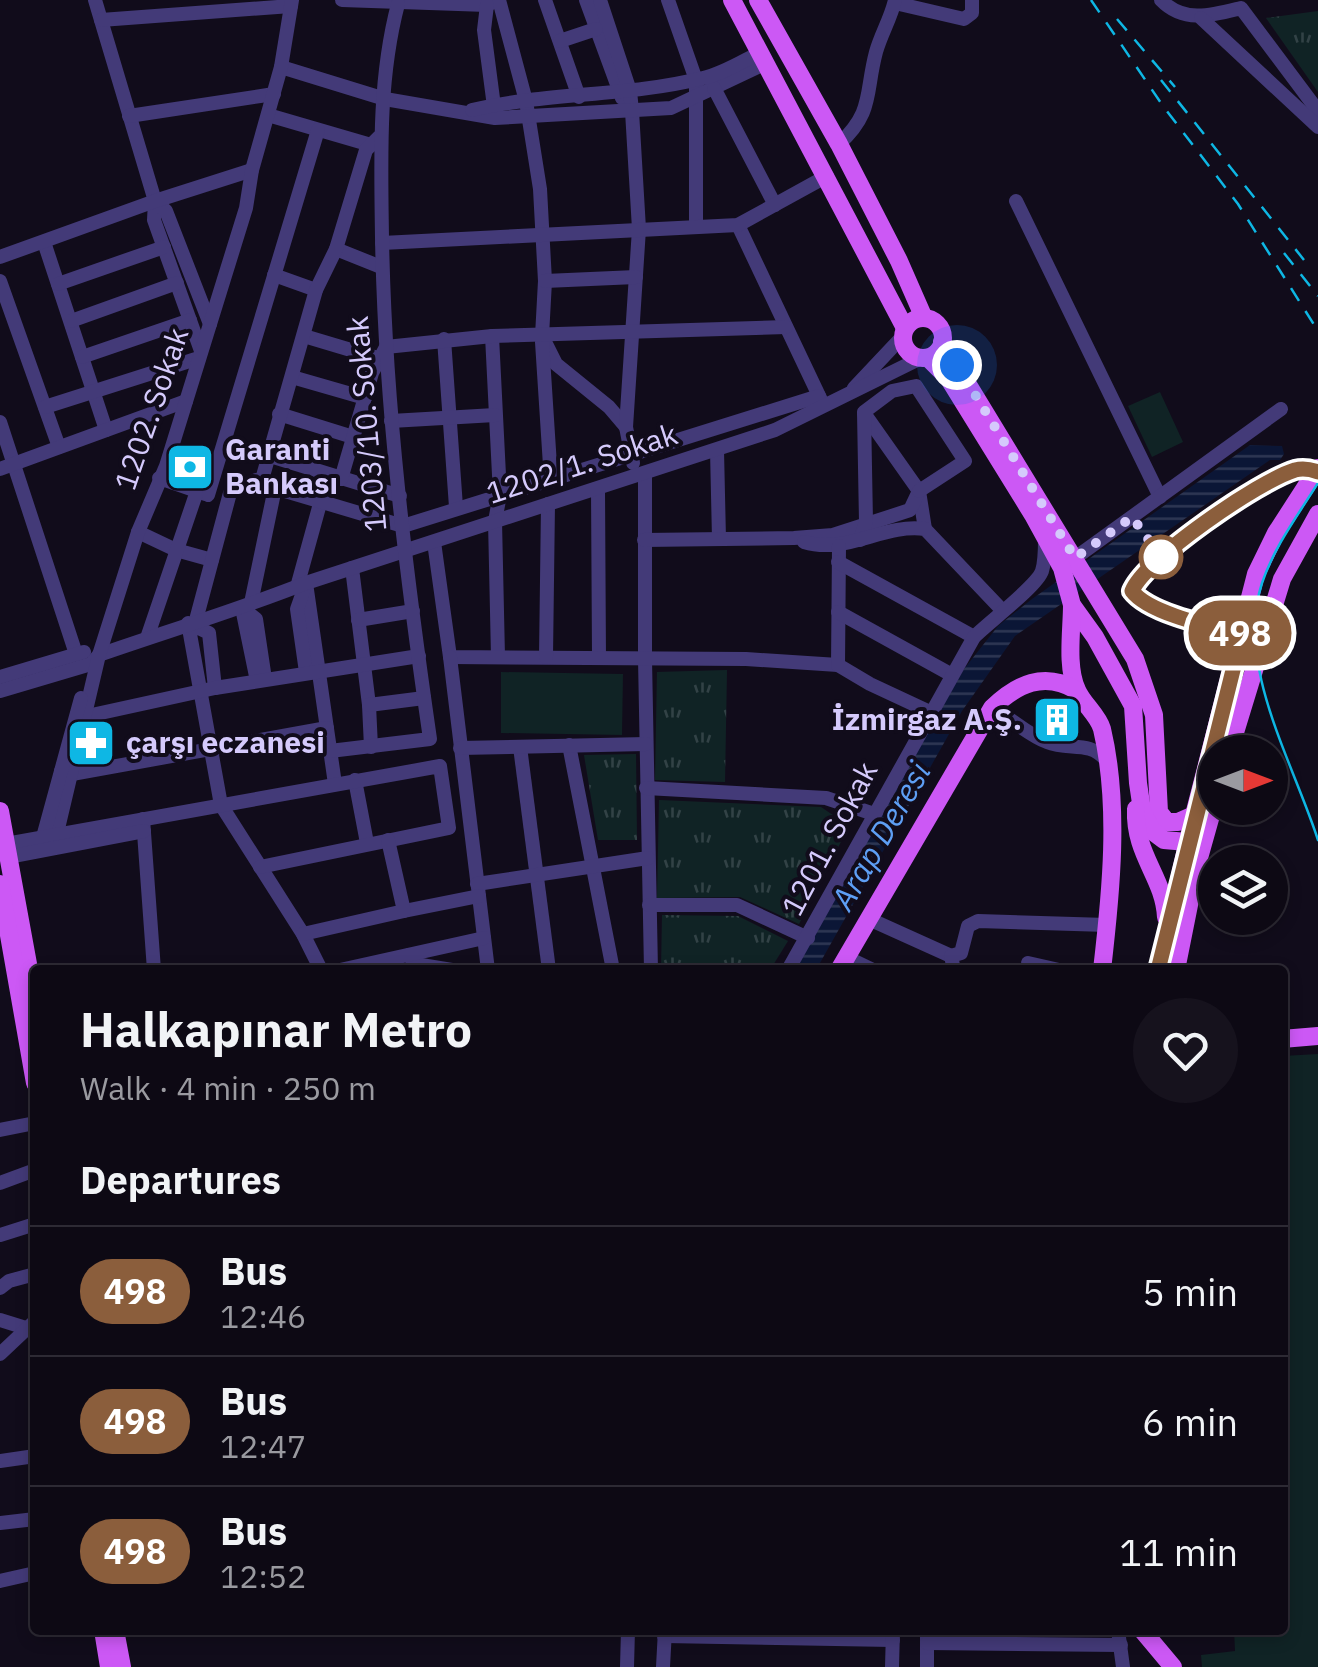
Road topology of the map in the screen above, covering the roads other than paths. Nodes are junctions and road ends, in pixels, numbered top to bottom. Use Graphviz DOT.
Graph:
graph roads {
  1 [pos="95,0"];
  2 [pos="342,0"];
  3 [pos="546,0"];
  4 [pos="586,0"];
  5 [pos="600,0"];
  6 [pos="668,0"];
  7 [pos="732,0"];
  8 [pos="758,0"];
  9 [pos="972,0"];
  10 [pos="1161,0"];
  11 [pos="895,1"];
  12 [pos="494,2"];
  13 [pos="291,3"];
  14 [pos="398,4"];
  15 [pos="1202,18"];
  16 [pos="101,20"];
  17 [pos="596,29"];
  18 [pos="560,41"];
  19 [pos="762,58"];
  20 [pos="281,68"];
  21 [pos="696,80"];
  22 [pos="714,88"];
  23 [pos="624,92"];
  24 [pos="274,94"];
  25 [pos="579,98"];
  26 [pos="696,98"];
  27 [pos="385,99"];
  28 [pos="528,108"];
  29 [pos="632,110"];
  30 [pos="494,111"];
  31 [pos="1318,111"];
  32 [pos="268,115"];
  33 [pos="129,116"];
  34 [pos="1318,127"];
  35 [pos="318,130"];
  36 [pos="375,141"];
  37 [pos="839,144"];
  38 [pos="252,170"];
  39 [pos="827,176"];
  40 [pos="155,201"];
  41 [pos="1016,201"];
  42 [pos="775,204"];
  43 [pos="738,225"];
  44 [pos="696,227"];
  45 [pos="639,229"];
  46 [pos="542,235"];
  47 [pos="44,242"];
  48 [pos="382,243"];
  49 [pos="164,246"];
  50 [pos="336,248"];
  51 [pos="0,257"];
  52 [pos="381,267"];
  53 [pos="274,275"];
  54 [pos="636,277"];
  55 [pos="0,281"];
  56 [pos="545,281"];
  57 [pos="177,283"];
  58 [pos="58,284"];
  59 [pos="316,290"];
  60 [pos="924,318"];
  61 [pos="190,320"];
  62 [pos="70,322"];
  63 [pos="210,324"];
  64 [pos="786,327"];
  65 [pos="904,332"];
  66 [pos="632,334"];
  67 [pos="304,336"];
  68 [pos="492,336"];
  69 [pos="542,336"];
  70 [pos="444,340"];
  71 [pos="942,342"];
  72 [pos="383,353"];
  73 [pos="200,354"];
  74 [pos="82,357"];
  75 [pos="924,358"];
  76 [pos="292,377"];
  77 [pos="94,394"];
  78 [pos="846,395"];
  79 [pos="364,398"];
  80 [pos="186,401"];
  81 [pos="821,401"];
  82 [pos="45,407"];
  83 [pos="1281,409"];
  84 [pos="864,412"];
  85 [pos="279,414"];
  86 [pos="495,415"];
  87 [pos="452,418"];
  88 [pos="390,421"];
  89 [pos="0,422"];
  90 [pos="626,427"];
  91 [pos="106,430"];
  92 [pos="354,437"];
  93 [pos="59,448"];
  94 [pos="718,450"];
  95 [pos="267,455"];
  96 [pos="633,456"];
  97 [pos="7,466"];
  98 [pos="1318,468"];
  99 [pos="639,475"];
  100 [pos="159,478"];
  101 [pos="342,479"];
  102 [pos="551,481"];
  103 [pos="268,485"];
  104 [pos="598,489"];
  105 [pos="919,491"];
  106 [pos="202,494"];
  107 [pos="500,495"];
  108 [pos="400,496"];
  109 [pos="1160,496"];
  110 [pos="321,500"];
  111 [pos="228,501"];
  112 [pos="548,504"];
  113 [pos="456,507"];
  114 [pos="1318,514"];
  115 [pos="496,520"];
  116 [pos="866,522"];
  117 [pos="404,526"];
  118 [pos="926,529"];
  119 [pos="138,532"];
  120 [pos="794,538"];
  121 [pos="1046,538"];
  122 [pos="719,539"];
  123 [pos="644,540"];
  124 [pos="860,540"];
  125 [pos="434,542"];
  126 [pos="176,550"];
  127 [pos="406,550"];
  128 [pos="839,554"];
  129 [pos="212,560"];
  130 [pos="1068,563"];
  131 [pos="352,568"];
  132 [pos="301,585"];
  133 [pos="1072,605"];
  134 [pos="246,606"];
  135 [pos="1002,609"];
  136 [pos="413,611"];
  137 [pos="838,612"];
  138 [pos="358,620"];
  139 [pos="192,622"];
  140 [pos="974,637"];
  141 [pos="147,638"];
  142 [pos="76,654"];
  143 [pos="419,656"];
  144 [pos="454,657"];
  145 [pos="498,657"];
  146 [pos="546,657"];
  147 [pos="599,658"];
  148 [pos="95,659"];
  149 [pos="644,659"];
  150 [pos="364,664"];
  151 [pos="838,665"];
  152 [pos="312,671"];
  153 [pos="952,675"];
  154 [pos="0,677"];
  155 [pos="261,680"];
  156 [pos="209,689"];
  157 [pos="1146,689"];
  158 [pos="0,690"];
  159 [pos="1076,690"];
  160 [pos="424,698"];
  161 [pos="370,705"];
  162 [pos="1133,706"];
  163 [pos="992,708"];
  164 [pos="930,712"];
  165 [pos="1092,713"];
  166 [pos="86,716"];
  167 [pos="326,728"];
  168 [pos="1219,735"];
  169 [pos="1234,735"];
  170 [pos="646,744"];
  171 [pos="569,746"];
  172 [pos="212,747"];
  173 [pos="371,747"];
  174 [pos="520,747"];
  175 [pos="460,748"];
  176 [pos="330,751"];
  177 [pos="1106,760"];
  178 [pos="463,770"];
  179 [pos="67,773"];
  180 [pos="442,775"];
  181 [pos="356,780"];
  182 [pos="1138,783"];
  183 [pos="335,784"];
  184 [pos="646,788"];
  185 [pos="221,805"];
  186 [pos="874,814"];
  187 [pos="0,816"];
  188 [pos="1198,818"];
  189 [pos="469,824"];
  190 [pos="144,825"];
  191 [pos="1199,825"];
  192 [pos="1200,825"];
  193 [pos="449,828"];
  194 [pos="50,835"];
  195 [pos="388,840"];
  196 [pos="1187,842"];
  197 [pos="368,843"];
  198 [pos="7,850"];
  199 [pos="648,858"];
  200 [pos="591,866"];
  201 [pos="260,867"];
  202 [pos="535,875"];
  203 [pos="0,884"];
  204 [pos="478,890"];
  205 [pos="649,906"];
  206 [pos="404,911"];
  207 [pos="869,918"];
  208 [pos="1107,925"];
  209 [pos="303,934"];
  210 [pos="3,938"];
  211 [pos="484,938"];
  212 [pos="808,938"];
  213 [pos="1164,939"];
  214 [pos="409,956"];
  215 [pos="952,963"];
  216 [pos="1028,963"];
  217 [pos="843,964"];
  218 [pos="154,965"];
  219 [pos="318,965"];
  220 [pos="365,965"];
  221 [pos="422,965"];
  222 [pos="487,965"];
  223 [pos="548,965"];
  224 [pos="613,965"];
  225 [pos="651,965"];
  226 [pos="791,965"];
  227 [pos="1037,965"];
  228 [pos="1103,965"];
  229 [pos="1159,965"];
  230 [pos="1177,965"];
  231 [pos="30,1008"];
  232 [pos="30,1012"];
  233 [pos="1318,1036"];
  234 [pos="1288,1038"];
  235 [pos="1318,1046"];
  236 [pos="1288,1048"];
  237 [pos="30,1124"];
  238 [pos="0,1130"];
  239 [pos="30,1172"];
  240 [pos="0,1183"];
  241 [pos="30,1226"];
  242 [pos="0,1235"];
  243 [pos="30,1276"];
  244 [pos="0,1288"];
  245 [pos="0,1320"];
  246 [pos="30,1325"];
  247 [pos="30,1327"];
  248 [pos="0,1354"];
  249 [pos="30,1457"];
  250 [pos="0,1461"];
  251 [pos="30,1520"];
  252 [pos="0,1523"];
  253 [pos="30,1574"];
  254 [pos="0,1581"];
  255 [pos="104,1635"];
  256 [pos="117,1635"];
  257 [pos="628,1635"];
  258 [pos="664,1635"];
  259 [pos="893,1635"];
  260 [pos="1122,1635"];
  261 [pos="1146,1635"];
  262 [pos="927,1637"];
  263 [pos="109,1667"];
  264 [pos="122,1667"];
  265 [pos="627,1667"];
  266 [pos="662,1667"];
  267 [pos="892,1667"];
  268 [pos="927,1667"];
  269 [pos="1123,1667"];
  270 [pos="1158,1667"];
  271 [pos="1174,1667"];
  1 -- 16 [label="street"];
  2 -- 14 [label="street"];
  3 -- 18 [label="street"];
  4 -- 17 [label="street"];
  5 -- 23 [label="street"];
  6 -- 21 [label="street"];
  7 -- 19 [label="main road"];
  8 -- 37 [label="main road"];
  9 -- 11 [label="street"];
  10 -- 15 [label="street"];
  11 -- 37 [label="street"];
  12 -- 14 [label="street"];
  12 -- 28 [label="street"];
  12 -- 30 [label="street"];
  13 -- 16 [label="street"];
  13 -- 20 [label="street, 1202. Sokak"];
  14 -- 27 [label="street, 1203/10. Sokak"];
  15 -- 31 [label="street"];
  15 -- 34 [label="street"];
  16 -- 33 [label="street"];
  17 -- 18 [label="street"];
  17 -- 23 [label="street"];
  18 -- 25 [label="street"];
  19 -- 21 [label="street"];
  19 -- 22 [label="street"];
  19 -- 39 [label="main road"];
  20 -- 24 [label="street, 1202. Sokak"];
  20 -- 27 [label="street"];
  21 -- 23 [label="street"];
  21 -- 26 [label="street"];
  22 -- 26 [label="street"];
  22 -- 42 [label="street"];
  23 -- 25 [label="street"];
  23 -- 29 [label="street"];
  24 -- 32 [label="street, 1202. Sokak"];
  24 -- 33 [label="street"];
  25 -- 28 [label="street"];
  26 -- 29 [label="street"];
  26 -- 44 [label="street"];
  27 -- 30 [label="street"];
  27 -- 36 [label="street, 1203/10. Sokak"];
  28 -- 29 [label="street"];
  28 -- 30 [label="street"];
  28 -- 46 [label="street"];
  29 -- 45 [label="street"];
  32 -- 35 [label="street"];
  32 -- 38 [label="street, 1202. Sokak"];
  33 -- 40 [label="street"];
  35 -- 36 [label="street"];
  35 -- 53 [label="street"];
  36 -- 48 [label="street, 1203/10. Sokak"];
  36 -- 50 [label="street"];
  37 -- 60 [label="main road"];
  38 -- 40 [label="street"];
  38 -- 63 [label="street, 1202. Sokak"];
  39 -- 42 [label="street"];
  39 -- 65 [label="main road"];
  40 -- 47 [label="street"];
  40 -- 49 [label="street"];
  40 -- 63 [label="street"];
  41 -- 109 [label="street"];
  42 -- 43 [label="street"];
  43 -- 44 [label="street"];
  43 -- 64 [label="street"];
  44 -- 45 [label="street"];
  45 -- 46 [label="street"];
  45 -- 54 [label="street"];
  46 -- 48 [label="street"];
  46 -- 56 [label="street"];
  47 -- 51 [label="street"];
  47 -- 58 [label="street"];
  48 -- 52 [label="street, 1203/10. Sokak"];
  49 -- 57 [label="street"];
  49 -- 58 [label="street"];
  50 -- 52 [label="street"];
  50 -- 59 [label="street"];
  52 -- 72 [label="street, 1203/10. Sokak"];
  53 -- 59 [label="street"];
  53 -- 106 [label="street"];
  54 -- 56 [label="street"];
  54 -- 66 [label="street"];
  55 -- 82 [label="street"];
  56 -- 69 [label="street"];
  57 -- 61 [label="street"];
  57 -- 62 [label="street"];
  58 -- 62 [label="street"];
  59 -- 67 [label="street"];
  60 -- 65 [label="main road"];
  60 -- 71 [label="main road"];
  61 -- 73 [label="street"];
  61 -- 74 [label="street"];
  62 -- 74 [label="street"];
  63 -- 73 [label="street, 1202. Sokak"];
  64 -- 66 [label="street"];
  64 -- 81 [label="street"];
  65 -- 75 [label="main road"];
  65 -- 78 [label="street"];
  66 -- 69 [label="street"];
  66 -- 90 [label="street"];
  67 -- 72 [label="street"];
  67 -- 76 [label="street"];
  68 -- 69 [label="street"];
  68 -- 70 [label="street"];
  68 -- 86 [label="street"];
  69 -- 90 [label="street"];
  69 -- 102 [label="street"];
  70 -- 72 [label="street"];
  70 -- 87 [label="street"];
  71 -- 75 [label="main road"];
  71 -- 130 [label="main road"];
  72 -- 79 [label="street"];
  72 -- 88 [label="street, 1203/10. Sokak"];
  73 -- 77 [label="street"];
  73 -- 80 [label="street, 1202. Sokak"];
  74 -- 77 [label="street"];
  75 -- 78 [label="street, 1202/1. Sokak"];
  75 -- 121 [label="main road"];
  76 -- 79 [label="street"];
  76 -- 85 [label="street"];
  77 -- 82 [label="street"];
  77 -- 91 [label="street"];
  78 -- 81 [label="street, 1202/1. Sokak"];
  78 -- 84 [label="street"];
  79 -- 92 [label="street"];
  80 -- 91 [label="street"];
  80 -- 100 [label="street, 1202. Sokak"];
  81 -- 94 [label="street, 1202/1. Sokak"];
  81 -- 96 [label="street, 1202/1. Sokak"];
  82 -- 93 [label="street"];
  83 -- 109 [label="street"];
  84 -- 105 [label="street"];
  84 -- 105 [label="street"];
  84 -- 116 [label="street"];
  85 -- 92 [label="street"];
  85 -- 95 [label="street"];
  86 -- 87 [label="street"];
  86 -- 107 [label="street"];
  87 -- 88 [label="street"];
  87 -- 113 [label="street"];
  88 -- 108 [label="street, 1203/10. Sokak"];
  89 -- 97 [label="street"];
  90 -- 96 [label="street"];
  91 -- 93 [label="street"];
  92 -- 101 [label="street"];
  93 -- 97 [label="street"];
  94 -- 99 [label="street, 1202/1. Sokak"];
  94 -- 122 [label="street"];
  95 -- 101 [label="street"];
  95 -- 103 [label="street"];
  96 -- 99 [label="street"];
  96 -- 102 [label="street, 1202/1. Sokak"];
  97 -- 142 [label="street"];
  98 -- 168 [label="main road"];
  99 -- 104 [label="street, 1202/1. Sokak"];
  99 -- 123 [label="street"];
  100 -- 106 [label="street"];
  100 -- 119 [label="street, 1202. Sokak"];
  101 -- 108 [label="street"];
  102 -- 107 [label="street, 1202/1. Sokak"];
  103 -- 110 [label="street"];
  103 -- 111 [label="street"];
  103 -- 134 [label="street"];
  104 -- 112 [label="street, 1202/1. Sokak"];
  104 -- 147 [label="street"];
  105 -- 116 [label="street"];
  105 -- 118 [label="street"];
  106 -- 111 [label="street"];
  106 -- 126 [label="street"];
  107 -- 113 [label="street, 1202/1. Sokak"];
  107 -- 115 [label="street"];
  108 -- 117 [label="street, 1203/10. Sokak"];
  109 -- 130 [label="street"];
  110 -- 117 [label="street"];
  110 -- 132 [label="street"];
  111 -- 129 [label="street"];
  112 -- 115 [label="street, 1202/1. Sokak"];
  112 -- 146 [label="street"];
  113 -- 117 [label="street, 1202/1. Sokak"];
  114 -- 169 [label="main road"];
  115 -- 125 [label="street, 1202/1. Sokak"];
  115 -- 145 [label="street"];
  116 -- 120 [label="street"];
  116 -- 124 [label="street"];
  117 -- 127 [label="street, 1203/10. Sokak"];
  118 -- 124 [label="street"];
  118 -- 135 [label="street"];
  119 -- 126 [label="street"];
  119 -- 148 [label="street, 1202. Sokak"];
  120 -- 122 [label="street"];
  120 -- 128 [label="street"];
  121 -- 130 [label="main road"];
  121 -- 135 [label="street, 1201. Sokak"];
  122 -- 123 [label="street"];
  123 -- 149 [label="street"];
  124 -- 128 [label="street"];
  125 -- 127 [label="street, 1202/1. Sokak"];
  125 -- 144 [label="street"];
  126 -- 129 [label="street"];
  126 -- 141 [label="street"];
  127 -- 131 [label="street, 1202/1. Sokak"];
  127 -- 136 [label="street, 1203/10. Sokak"];
  128 -- 137 [label="street"];
  128 -- 140 [label="street"];
  129 -- 139 [label="street"];
  130 -- 133 [label="main road"];
  130 -- 157 [label="main road"];
  131 -- 132 [label="street, 1202/1. Sokak"];
  131 -- 138 [label="street"];
  132 -- 134 [label="street, 1202/1. Sokak"];
  132 -- 152 [label="street"];
  133 -- 159 [label="main road"];
  133 -- 162 [label="main road"];
  134 -- 139 [label="street, 1202/1. Sokak"];
  134 -- 155 [label="street"];
  135 -- 140 [label="street, 1201. Sokak"];
  136 -- 138 [label="street"];
  136 -- 143 [label="street, 1203/10. Sokak"];
  137 -- 151 [label="street"];
  137 -- 153 [label="street"];
  138 -- 150 [label="street"];
  139 -- 141 [label="street, 1202/1. Sokak"];
  139 -- 156 [label="street"];
  140 -- 153 [label="street, 1201. Sokak"];
  141 -- 148 [label="street, 1202/1. Sokak"];
  142 -- 148 [label="street"];
  142 -- 154 [label="street"];
  143 -- 150 [label="street"];
  143 -- 160 [label="street, 1203/10. Sokak"];
  144 -- 145 [label="street"];
  144 -- 175 [label="street"];
  145 -- 146 [label="street"];
  146 -- 147 [label="street"];
  147 -- 149 [label="street"];
  148 -- 158 [label="street, 1202/1. Sokak"];
  148 -- 166 [label="street, 1202. Sokak"];
  148 -- 179 [label="street, 1202. Sokak"];
  149 -- 151 [label="street"];
  149 -- 170 [label="street"];
  150 -- 152 [label="street"];
  150 -- 161 [label="street"];
  151 -- 164 [label="street"];
  152 -- 155 [label="street"];
  152 -- 167 [label="street"];
  153 -- 164 [label="street, 1201. Sokak"];
  155 -- 156 [label="street"];
  156 -- 166 [label="street"];
  156 -- 172 [label="street"];
  157 -- 162 [label="main road"];
  157 -- 188 [label="main road"];
  159 -- 163 [label="main road"];
  159 -- 165 [label="main road"];
  160 -- 161 [label="street"];
  160 -- 173 [label="street, 1203/10. Sokak"];
  161 -- 173 [label="street"];
  162 -- 165 [label="main road"];
  162 -- 182 [label="main road"];
  163 -- 177 [label="street"];
  163 -- 207 [label="main road"];
  164 -- 186 [label="street, 1201. Sokak"];
  165 -- 177 [label="main road"];
  166 -- 179 [label="street, 1202. Sokak"];
  167 -- 172 [label="street"];
  167 -- 176 [label="street"];
  170 -- 171 [label="street"];
  170 -- 184 [label="street"];
  171 -- 174 [label="street"];
  171 -- 200 [label="street"];
  172 -- 179 [label="street"];
  172 -- 185 [label="street"];
  173 -- 176 [label="street, 1203/10. Sokak"];
  174 -- 175 [label="street"];
  174 -- 202 [label="street"];
  175 -- 178 [label="street"];
  176 -- 183 [label="street"];
  177 -- 208 [label="main road"];
  178 -- 180 [label="street"];
  178 -- 189 [label="street"];
  179 -- 194 [label="street, 1202. Sokak"];
  180 -- 181 [label="street"];
  180 -- 193 [label="street"];
  181 -- 183 [label="street"];
  181 -- 197 [label="street"];
  182 -- 196 [label="main road"];
  182 -- 213 [label="main road"];
  183 -- 185 [label="street"];
  184 -- 186 [label="street"];
  184 -- 199 [label="street"];
  185 -- 190 [label="street"];
  185 -- 201 [label="street"];
  186 -- 212 [label="street, 1201. Sokak"];
  187 -- 198 [label="main road"];
  189 -- 193 [label="street"];
  189 -- 204 [label="street"];
  190 -- 194 [label="street"];
  190 -- 198 [label="street"];
  190 -- 218 [label="street"];
  191 -- 196 [label="main road"];
  192 -- 230 [label="main road"];
  193 -- 195 [label="street"];
  194 -- 198 [label="street"];
  195 -- 197 [label="street"];
  195 -- 206 [label="street"];
  196 -- 213 [label="main road"];
  197 -- 201 [label="street"];
  198 -- 231 [label="main road"];
  199 -- 200 [label="street"];
  199 -- 205 [label="street"];
  200 -- 202 [label="street"];
  200 -- 224 [label="street"];
  201 -- 209 [label="street"];
  202 -- 204 [label="street"];
  202 -- 223 [label="street"];
  203 -- 210 [label="main road"];
  204 -- 206 [label="street"];
  204 -- 211 [label="street"];
  205 -- 212 [label="street"];
  205 -- 225 [label="street"];
  206 -- 209 [label="street"];
  207 -- 215 [label="street"];
  207 -- 217 [label="main road"];
  208 -- 215 [label="street"];
  208 -- 228 [label="main road"];
  209 -- 219 [label="street"];
  210 -- 232 [label="main road"];
  211 -- 214 [label="street"];
  211 -- 222 [label="street"];
  212 -- 226 [label="street, 1201. Sokak"];
  213 -- 229 [label="main road"];
  214 -- 220 [label="street"];
  214 -- 221 [label="street"];
  216 -- 227 [label="street"];
  233 -- 234 [label="main road"];
  235 -- 236 [label="main road"];
  237 -- 238 [label="street"];
  239 -- 240 [label="street"];
  241 -- 242 [label="street"];
  243 -- 244 [label="street"];
  245 -- 246 [label="street"];
  247 -- 248 [label="street"];
  249 -- 250 [label="street"];
  251 -- 252 [label="street"];
  253 -- 254 [label="street"];
  255 -- 263 [label="main road"];
  256 -- 264 [label="main road"];
  257 -- 265 [label="street"];
  258 -- 266 [label="street"];
  259 -- 267 [label="street"];
  260 -- 262 [label="street"];
  260 -- 269 [label="street"];
  260 -- 270 [label="main road"];
  261 -- 271 [label="main road"];
  262 -- 268 [label="street"];
}
